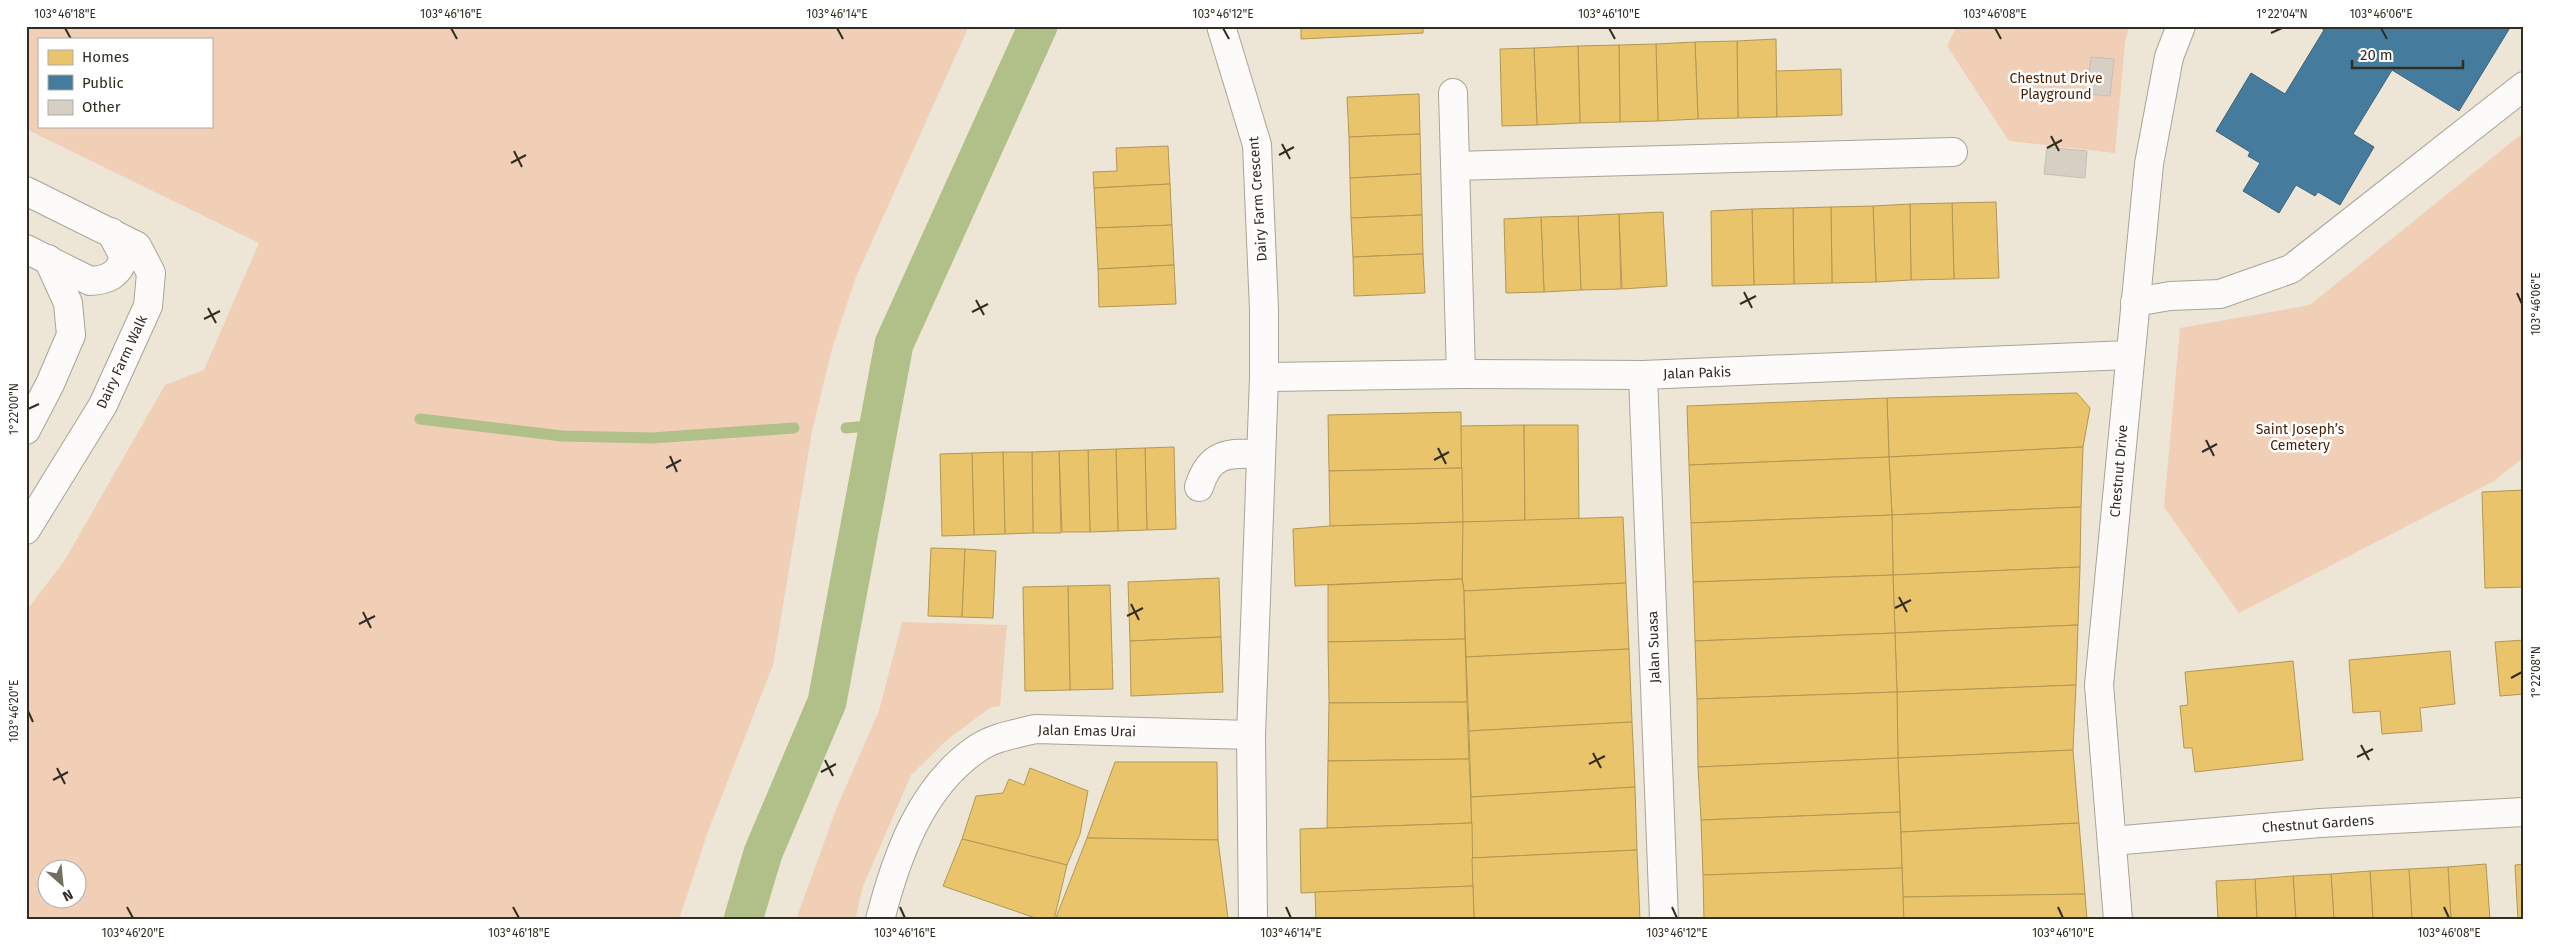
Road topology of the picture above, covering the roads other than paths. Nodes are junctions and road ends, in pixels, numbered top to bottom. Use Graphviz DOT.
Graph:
graph roads {
  1 [pos="1221,26"];
  2 [pos="2181,26"];
  3 [pos="2524,86"];
  4 [pos="1453,93"];
  5 [pos="1952,152"];
  6 [pos="1455,166"];
  7 [pos="26,191"];
  8 [pos="111,232"];
  9 [pos="37,254"];
  10 [pos="2135,302"];
  11 [pos="2129,355"];
  12 [pos="1461,374"];
  13 [pos="1643,375"];
  14 [pos="1264,378"];
  15 [pos="26,430"];
  16 [pos="1261,454"];
  17 [pos="1199,487"];
  18 [pos="26,530"];
  19 [pos="1251,735"];
  20 [pos="2524,812"];
  21 [pos="2112,841"];
  22 [pos="880,920"];
  23 [pos="1253,920"];
  24 [pos="1664,920"];
  25 [pos="2118,920"];
  1 -- 14 [label="street, Dairy Farm Crescent"];
  2 -- 10 [label="street, Chestnut Drive"];
  3 -- 10 [label="street"];
  4 -- 6 [label="street"];
  5 -- 6 [label="street"];
  6 -- 12 [label="street"];
  7 -- 8 [label="street, Dairy Farm Walk"];
  8 -- 9 [label="street"];
  8 -- 18 [label="street, Dairy Farm Walk"];
  9 -- 15 [label="street"];
  10 -- 11 [label="street, Chestnut Drive"];
  11 -- 13 [label="street, Jalan Pakis"];
  11 -- 21 [label="street, Chestnut Drive"];
  12 -- 13 [label="street, Jalan Pakis"];
  12 -- 14 [label="street, Jalan Pakis"];
  13 -- 24 [label="street, Jalan Suasa"];
  14 -- 16 [label="street"];
  16 -- 17 [label="street"];
  16 -- 19 [label="street"];
  19 -- 22 [label="street, Jalan Emas Urai"];
  19 -- 23 [label="street"];
  20 -- 21 [label="street, Chestnut Gardens"];
  21 -- 25 [label="street, Chestnut Drive"];
}
